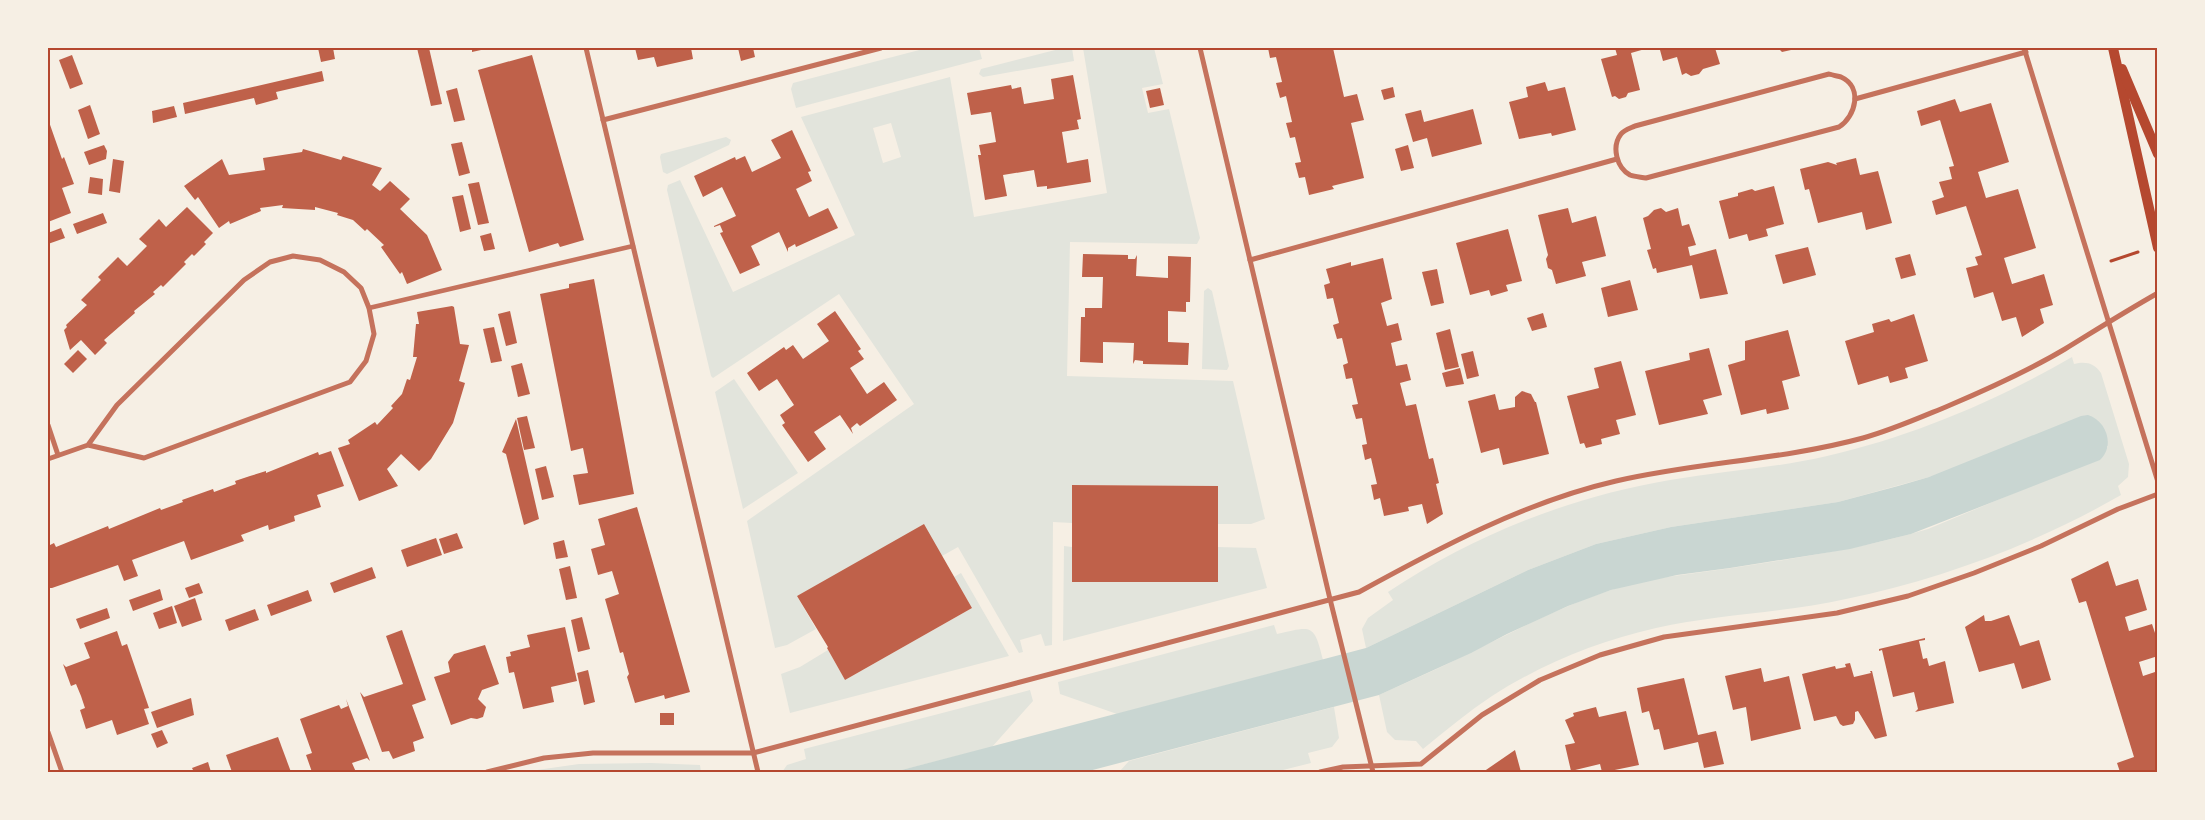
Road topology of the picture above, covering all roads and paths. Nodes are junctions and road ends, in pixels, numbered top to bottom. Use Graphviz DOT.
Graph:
graph roads {
  1 [pos="586,48"];
  2 [pos="881,48"];
  3 [pos="1200,48"];
  4 [pos="2113,48"];
  5 [pos="2025,50"];
  6 [pos="1855,99"];
  7 [pos="603,120"];
  8 [pos="2158,154"];
  9 [pos="1617,159"];
  10 [pos="633,246"];
  11 [pos="2157,247"];
  12 [pos="1250,260"];
  13 [pos="2092,267"];
  14 [pos="2158,294"];
  15 [pos="370,308"];
  16 [pos="2108,321"];
  17 [pos="48,425"];
  18 [pos="88,445"];
  19 [pos="58,455"];
  20 [pos="48,459"];
  21 [pos="2158,482"];
  22 [pos="2158,494"];
  23 [pos="1330,600"];
  24 [pos="48,732"];
  25 [pos="753,753"];
  26 [pos="1372,766"];
  27 [pos="62,772"];
  28 [pos="487,772"];
  29 [pos="758,772"];
  30 [pos="1320,772"];
  31 [pos="1373,772"];
  1 -- 7 [label="street"];
  2 -- 7 [label="street"];
  3 -- 12 [label="street"];
  4 -- 8 [label="main road"];
  4 -- 11 [label="main road"];
  5 -- 6 [label="street"];
  5 -- 13 [label="street"];
  6 -- 9 [label="street"];
  6 -- 9 [label="street"];
  7 -- 10 [label="street"];
  9 -- 12 [label="street"];
  10 -- 15 [label="street"];
  10 -- 25 [label="street"];
  11 -- 13 [label="path"];
  12 -- 23 [label="street"];
  13 -- 16 [label="street"];
  14 -- 16 [label="street"];
  15 -- 18 [label="street"];
  15 -- 18 [label="street"];
  16 -- 21 [label="street"];
  16 -- 23 [label="street"];
  17 -- 19 [label="street"];
  18 -- 19 [label="street"];
  19 -- 20 [label="street"];
  22 -- 26 [label="street"];
  23 -- 25 [label="street"];
  23 -- 26 [label="street"];
  24 -- 27 [label="street"];
  25 -- 28 [label="street"];
  25 -- 29 [label="street"];
  26 -- 30 [label="street"];
  26 -- 31 [label="street"];
}
